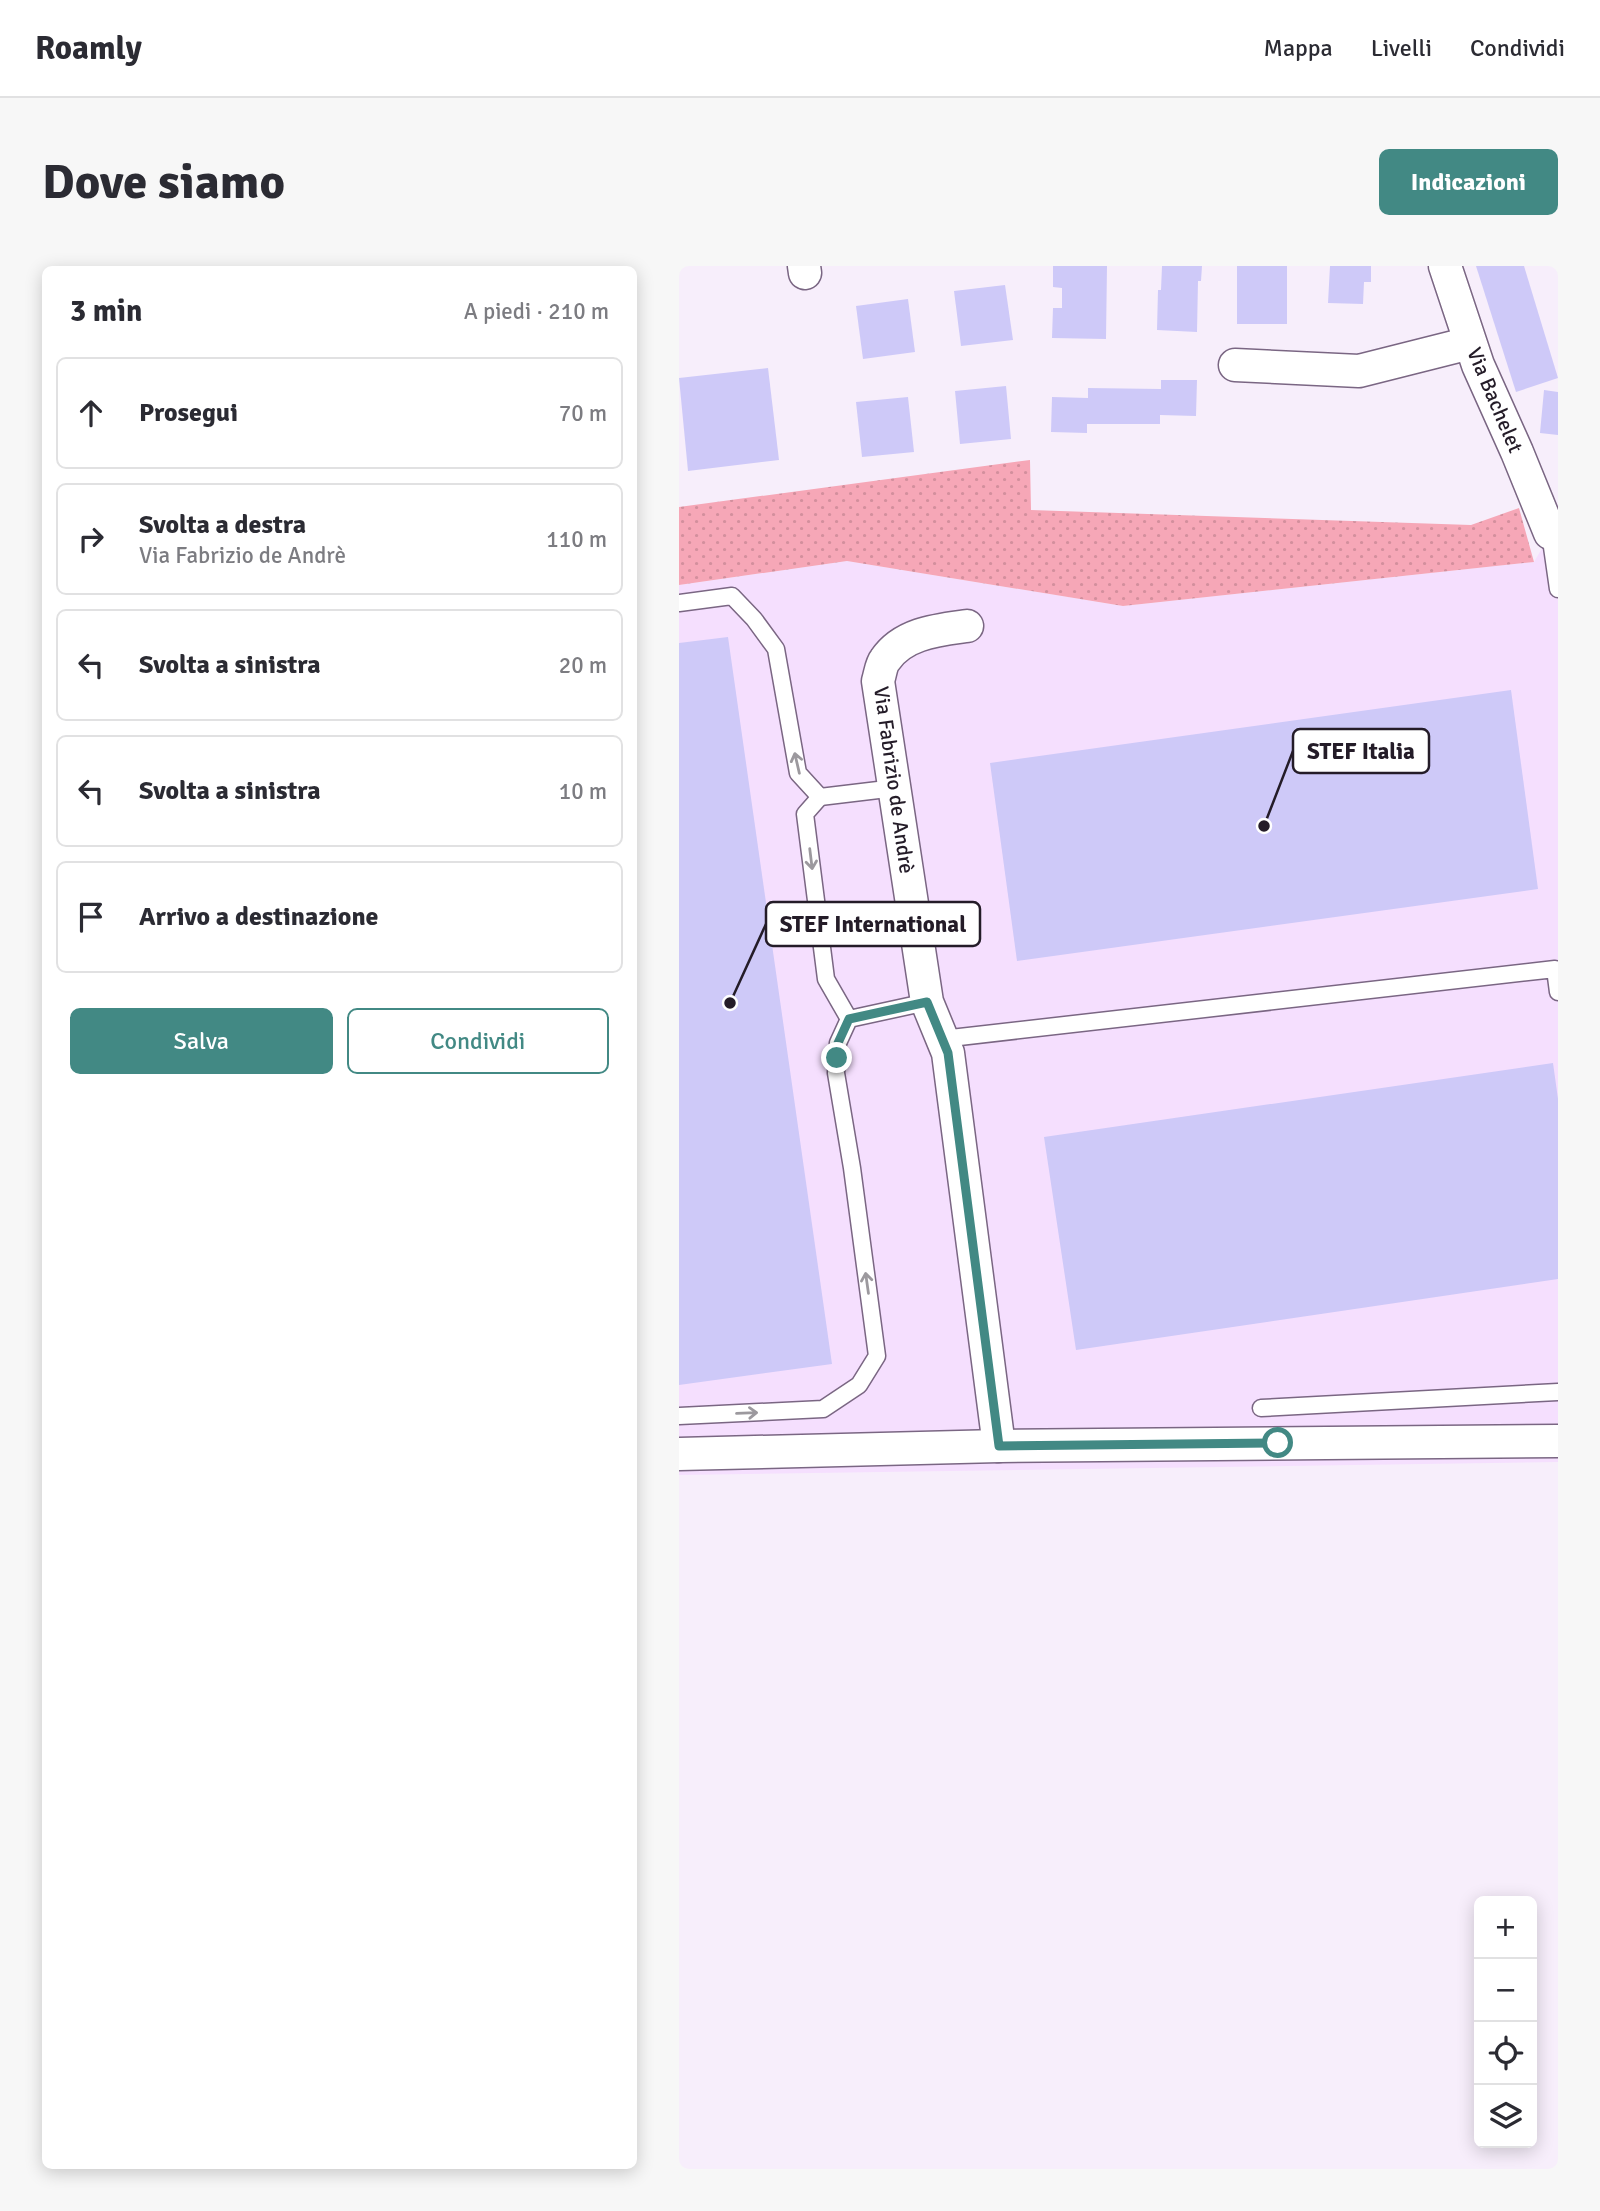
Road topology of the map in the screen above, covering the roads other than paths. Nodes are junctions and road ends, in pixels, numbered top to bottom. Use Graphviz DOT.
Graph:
graph roads {
  1 [pos="1445,266"];
  2 [pos="1470,343"];
  3 [pos="1235,365"];
  4 [pos="1554,533"];
  5 [pos="1558,589"];
  6 [pos="679,603"];
  7 [pos="967,626"];
  8 [pos="895,788"];
  9 [pos="820,797"];
  10 [pos="1558,992"];
  11 [pos="927,1002"];
  12 [pos="849,1019"];
  13 [pos="942,1040"];
  14 [pos="1558,1392"];
  15 [pos="1261,1408"];
  16 [pos="679,1416"];
  17 [pos="1558,1441"];
  18 [pos="999,1446"];
  19 [pos="679,1454"];
  1 -- 2 [label="street, Via Bachelet"];
  2 -- 3 [label="street"];
  2 -- 4 [label="street, Via Bachelet"];
  4 -- 5 [label="lane"];
  9 -- 6 [label="lane, one-way"];
  7 -- 8 [label="street, Via Fabrizio de Andrè"];
  8 -- 9 [label="lane"];
  8 -- 11 [label="street, Via Fabrizio de Andrè"];
  9 -- 12 [label="lane, one-way"];
  10 -- 13 [label="lane"];
  11 -- 12 [label="lane"];
  11 -- 13 [label="street, Via Fabrizio de Andrè"];
  16 -- 12 [label="lane, one-way"];
  13 -- 18 [label="street, Via Fabrizio de Andrè"];
  14 -- 15 [label="lane"];
  17 -- 18 [label="street"];
  18 -- 19 [label="street"];
}
